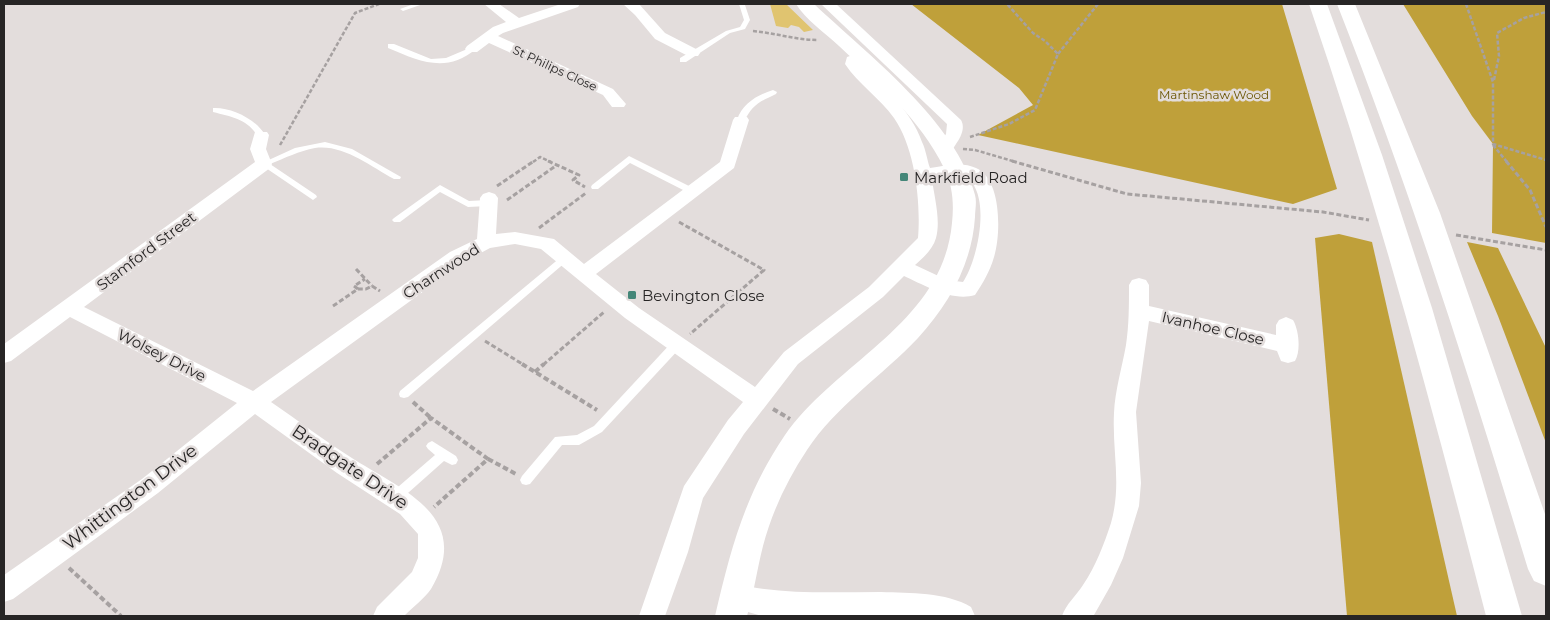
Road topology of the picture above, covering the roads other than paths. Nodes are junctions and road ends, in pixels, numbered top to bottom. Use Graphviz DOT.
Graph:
graph roads {
  1 [pos="420,4"];
  2 [pos="491,4"];
  3 [pos="573,4"];
  4 [pos="630,4"];
  5 [pos="742,4"];
  6 [pos="804,4"];
  7 [pos="828,4"];
  8 [pos="1318,4"];
  9 [pos="1346,4"];
  10 [pos="403,8"];
  11 [pos="516,23"];
  12 [pos="489,36"];
  13 [pos="391,46"];
  14 [pos="472,49"];
  15 [pos="688,56"];
  16 [pos="859,57"];
  17 [pos="773,92"];
  18 [pos="618,104"];
  19 [pos="216,110"];
  20 [pos="741,120"];
  21 [pos="261,135"];
  22 [pos="714,146"];
  23 [pos="733,147"];
  24 [pos="944,148"];
  25 [pos="264,164"];
  26 [pos="956,172"];
  27 [pos="923,175"];
  28 [pos="397,177"];
  29 [pos="595,187"];
  30 [pos="692,191"];
  31 [pos="313,197"];
  32 [pos="489,201"];
  33 [pos="397,220"];
  34 [pos="486,242"];
  35 [pos="564,258"];
  36 [pos="901,267"];
  37 [pos="583,274"];
  38 [pos="1139,285"];
  39 [pos="944,286"];
  40 [pos="70,308"];
  41 [pos="1138,311"];
  42 [pos="1286,325"];
  43 [pos="677,344"];
  44 [pos="4,355"];
  45 [pos="404,394"];
  46 [pos="758,400"];
  47 [pos="254,402"];
  48 [pos="432,446"];
  49 [pos="526,480"];
  50 [pos="395,497"];
  51 [pos="1546,569"];
  52 [pos="4,590"];
  53 [pos="734,607"];
  54 [pos="386,616"];
  55 [pos="652,616"];
  56 [pos="962,616"];
  57 [pos="1075,616"];
  58 [pos="1504,616"];
  1 -- 10 [label="lane"];
  2 -- 11 [label="street"];
  3 -- 11 [label="street"];
  4 -- 15 [label="street"];
  5 -- 15 [label="lane"];
  6 -- 16 [label="street"];
  7 -- 24 [label="street"];
  8 -- 58 [label="highway"];
  9 -- 51 [label="highway"];
  11 -- 12 [label="street"];
  12 -- 14 [label="street"];
  12 -- 18 [label="street, St Philips Close"];
  13 -- 14 [label="lane"];
  16 -- 24 [label="street"];
  16 -- 27 [label="street"];
  17 -- 20 [label="lane"];
  19 -- 21 [label="lane"];
  20 -- 23 [label="street"];
  21 -- 25 [label="street"];
  22 -- 23 [label="street"];
  23 -- 30 [label="street"];
  24 -- 26 [label="street"];
  25 -- 28 [label="lane"];
  25 -- 31 [label="lane"];
  25 -- 40 [label="street, Stamford Street"];
  26 -- 27 [label="street"];
  26 -- 39 [label="street"];
  27 -- 36 [label="street"];
  29 -- 30 [label="lane"];
  30 -- 37 [label="street"];
  32 -- 33 [label="lane"];
  32 -- 34 [label="street"];
  34 -- 35 [label="street, Charnwood"];
  34 -- 47 [label="street, Charnwood"];
  35 -- 37 [label="street, Charnwood"];
  35 -- 45 [label="lane"];
  36 -- 39 [label="street"];
  36 -- 46 [label="street"];
  37 -- 43 [label="street, Charnwood"];
  38 -- 41 [label="street"];
  39 -- 53 [label="street"];
  40 -- 44 [label="street, Stamford Street"];
  40 -- 47 [label="street, Wolsey Drive"];
  41 -- 42 [label="street, Ivanhoe Close"];
  41 -- 57 [label="street"];
  43 -- 46 [label="street, Charnwood"];
  43 -- 49 [label="lane"];
  46 -- 55 [label="street"];
  47 -- 50 [label="street, Bradgate Drive"];
  47 -- 52 [label="street, Whittington Drive"];
  48 -- 50 [label="lane"];
  50 -- 54 [label="street, Bradgate Drive"];
  53 -- 56 [label="street"];
}
